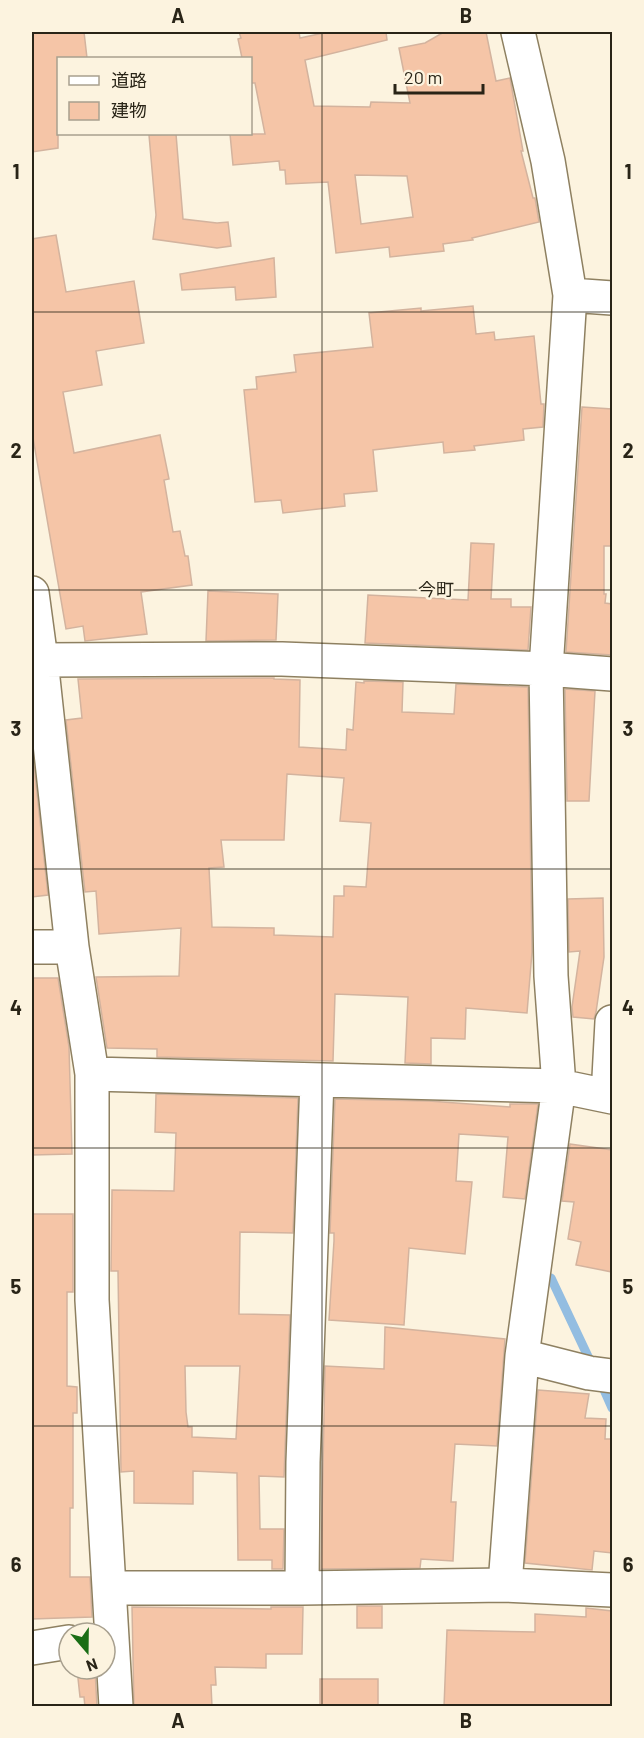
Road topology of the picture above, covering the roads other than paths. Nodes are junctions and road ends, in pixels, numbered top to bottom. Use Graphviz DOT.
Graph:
graph roads {
  1 [pos="518,32"];
  2 [pos="570,296"];
  3 [pos="612,298"];
  4 [pos="32,593"];
  5 [pos="41,660"];
  6 [pos="546,669"];
  7 [pos="612,674"];
  8 [pos="32,947"];
  9 [pos="72,948"];
  10 [pos="612,1022"];
  11 [pos="92,1074"];
  12 [pos="317,1080"];
  13 [pos="559,1086"];
  14 [pos="610,1096"];
  15 [pos="522,1356"];
  16 [pos="603,1375"];
  17 [pos="505,1585"];
  18 [pos="109,1588"];
  19 [pos="302,1588"];
  20 [pos="612,1590"];
  21 [pos="108,1621"];
  22 [pos="57,1644"];
  23 [pos="32,1648"];
  24 [pos="113,1681"];
  25 [pos="116,1707"];
  1 -- 2 [label="street"];
  2 -- 3 [label="street"];
  2 -- 6 [label="street"];
  4 -- 5 [label="street"];
  5 -- 6 [label="street"];
  5 -- 9 [label="street"];
  6 -- 7 [label="street"];
  6 -- 13 [label="street"];
  8 -- 9 [label="street"];
  9 -- 11 [label="street"];
  10 -- 14 [label="street"];
  11 -- 12 [label="street"];
  11 -- 18 [label="street"];
  12 -- 13 [label="street"];
  12 -- 19 [label="street"];
  13 -- 14 [label="street"];
  13 -- 15 [label="street"];
  15 -- 16 [label="street"];
  15 -- 17 [label="street"];
  17 -- 19 [label="street"];
  17 -- 20 [label="street"];
  18 -- 19 [label="street"];
  18 -- 21 [label="street"];
  22 -- 23 [label="street"];
  24 -- 25 [label="street"];
}
